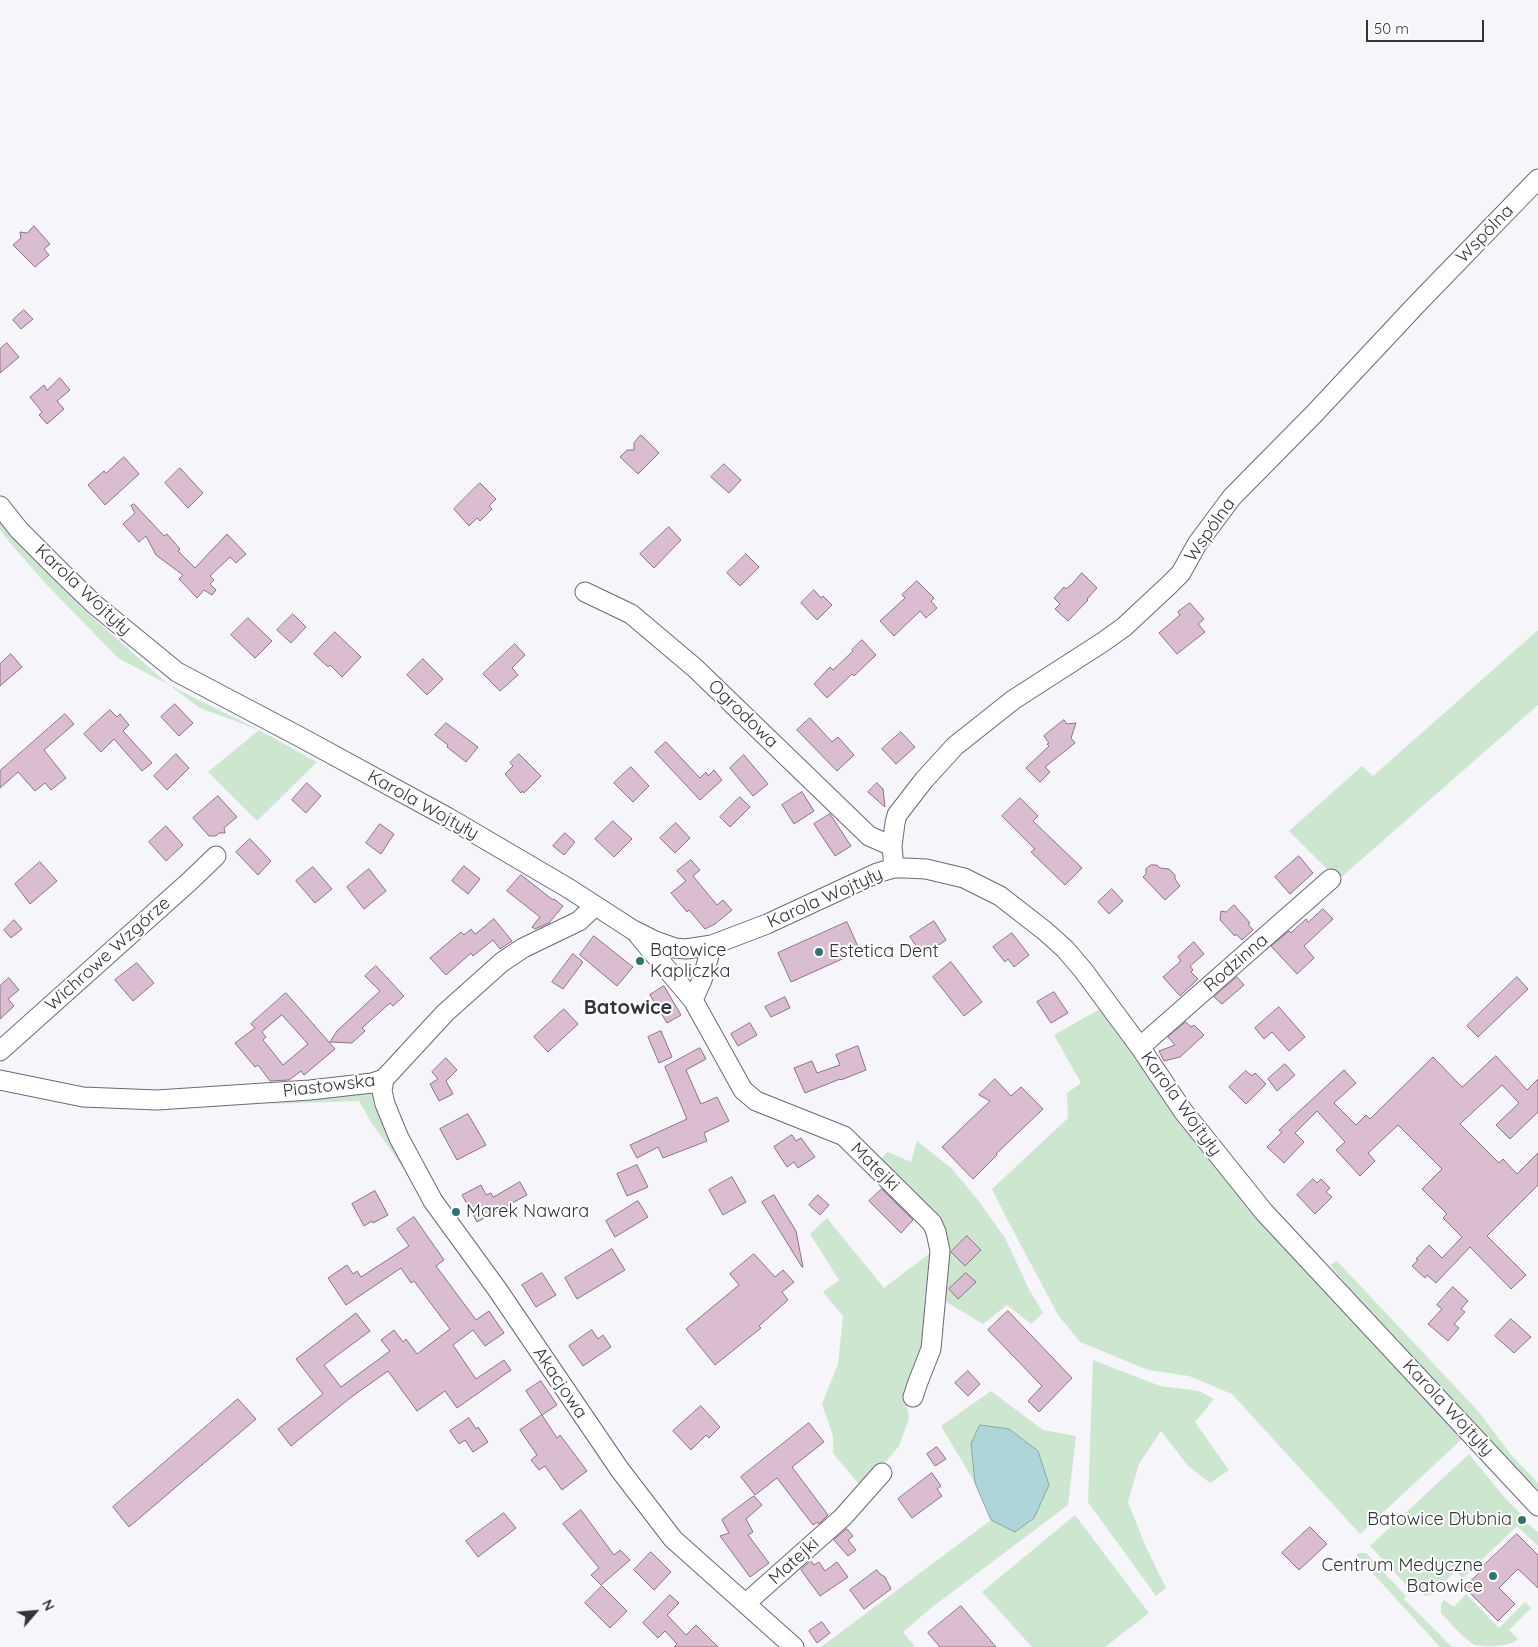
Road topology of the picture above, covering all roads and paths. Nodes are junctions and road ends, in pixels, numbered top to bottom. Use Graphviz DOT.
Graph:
graph roads {
  1 [pos="1538,179"];
  2 [pos="0,506"];
  3 [pos="585,592"];
  4 [pos="892,846"];
  5 [pos="216,856"];
  6 [pos="894,868"];
  7 [pos="1331,879"];
  8 [pos="595,906"];
  9 [pos="634,930"];
  10 [pos="712,945"];
  11 [pos="693,1000"];
  12 [pos="1140,1047"];
  13 [pos="0,1051"];
  14 [pos="384,1079"];
  15 [pos="0,1080"];
  16 [pos="913,1397"];
  17 [pos="882,1473"];
  18 [pos="1538,1506"];
  19 [pos="746,1603"];
  20 [pos="794,1647"];
  1 -- 4 [label="street, Wspólna"];
  2 -- 8 [label="street, Karola Wojtyły"];
  3 -- 4 [label="street, Ogrodowa"];
  4 -- 6 [label="street, Wspólna"];
  5 -- 13 [label="street, Wichrowe Wzgórze"];
  6 -- 10 [label="street, Karola Wojtyły"];
  6 -- 12 [label="street, Karola Wojtyły"];
  7 -- 12 [label="street, Rodzinna"];
  8 -- 9 [label="street, Karola Wojtyły"];
  8 -- 14 [label="street, Piastowska"];
  9 -- 10 [label="street, Karola Wojtyły"];
  9 -- 11 [label="street, Matejki"];
  10 -- 11 [label="street"];
  11 -- 16 [label="street, Matejki"];
  12 -- 18 [label="street, Karola Wojtyły"];
  14 -- 15 [label="street, Piastowska"];
  14 -- 19 [label="street, Akacjowa"];
  17 -- 19 [label="street, Matejki"];
  19 -- 20 [label="street, Akacjowa"];
}
